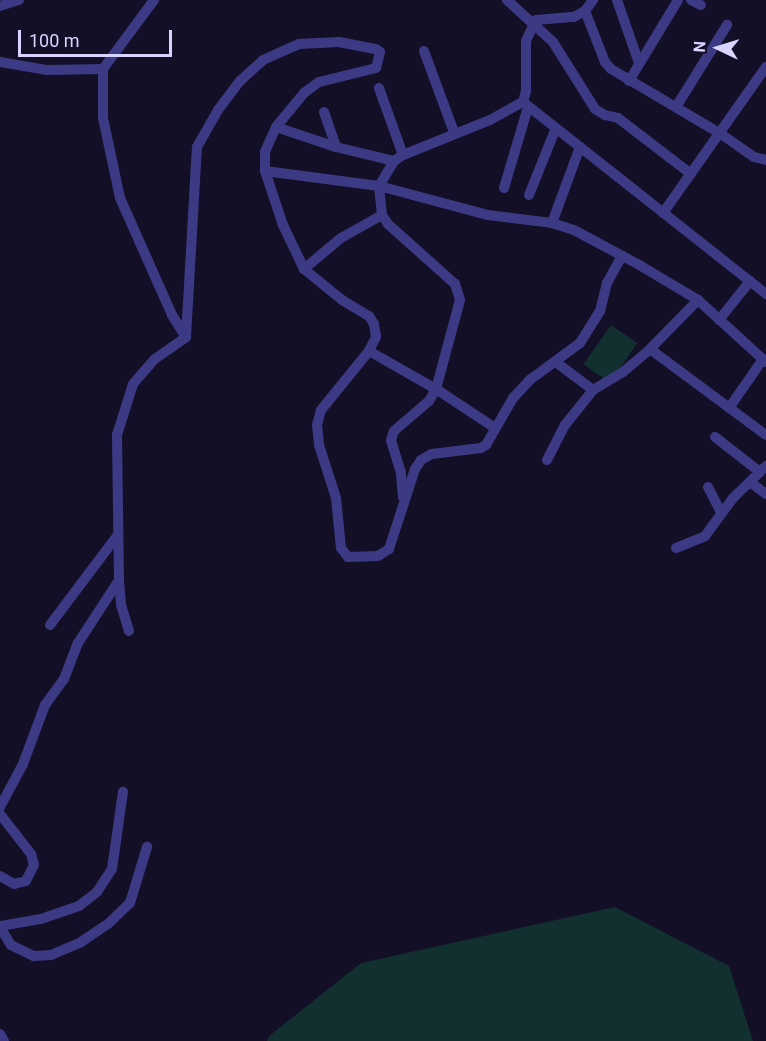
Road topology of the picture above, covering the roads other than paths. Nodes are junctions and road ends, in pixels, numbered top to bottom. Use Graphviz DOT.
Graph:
graph roads {
  1 [pos="19,0"];
  2 [pos="154,0"];
  3 [pos="507,0"];
  4 [pos="593,0"];
  5 [pos="617,0"];
  6 [pos="678,0"];
  7 [pos="0,6"];
  8 [pos="585,11"];
  9 [pos="533,23"];
  10 [pos="727,25"];
  11 [pos="424,51"];
  12 [pos="0,62"];
  13 [pos="639,63"];
  14 [pos="766,68"];
  15 [pos="103,69"];
  16 [pos="628,81"];
  17 [pos="379,88"];
  18 [pos="526,104"];
  19 [pos="675,107"];
  20 [pos="324,112"];
  21 [pos="276,127"];
  22 [pos="556,128"];
  23 [pos="454,132"];
  24 [pos="721,134"];
  25 [pos="336,147"];
  26 [pos="580,147"];
  27 [pos="398,158"];
  28 [pos="766,160"];
  29 [pos="265,171"];
  30 [pos="691,174"];
  31 [pos="379,186"];
  32 [pos="504,188"];
  33 [pos="529,195"];
  34 [pos="663,213"];
  35 [pos="382,215"];
  36 [pos="552,223"];
  37 [pos="622,256"];
  38 [pos="304,269"];
  39 [pos="750,281"];
  40 [pos="766,294"];
  41 [pos="698,300"];
  42 [pos="719,320"];
  43 [pos="186,337"];
  44 [pos="650,349"];
  45 [pos="369,351"];
  46 [pos="764,360"];
  47 [pos="557,363"];
  48 [pos="436,389"];
  49 [pos="593,390"];
  50 [pos="729,408"];
  51 [pos="495,428"];
  52 [pos="766,435"];
  53 [pos="715,437"];
  54 [pos="547,460"];
  55 [pos="763,469"];
  56 [pos="750,482"];
  57 [pos="708,487"];
  58 [pos="766,494"];
  59 [pos="404,503"];
  60 [pos="721,513"];
  61 [pos="118,536"];
  62 [pos="676,548"];
  63 [pos="119,580"];
  64 [pos="50,625"];
  65 [pos="129,631"];
  66 [pos="123,792"];
  67 [pos="0,807"];
  68 [pos="0,814"];
  69 [pos="147,847"];
  70 [pos="0,876"];
  71 [pos="0,927"];
  72 [pos="0,1034"];
  73 [pos="4,1041"];
  1 -- 7 [label="street"];
  2 -- 15 [label="street"];
  3 -- 9 [label="street"];
  4 -- 8 [label="street"];
  5 -- 13 [label="street"];
  6 -- 13 [label="street"];
  8 -- 9 [label="street"];
  8 -- 16 [label="street"];
  9 -- 18 [label="street"];
  9 -- 30 [label="street"];
  10 -- 19 [label="street"];
  11 -- 23 [label="street"];
  12 -- 15 [label="street"];
  13 -- 16 [label="street"];
  14 -- 24 [label="street"];
  15 -- 43 [label="street"];
  16 -- 19 [label="street"];
  17 -- 27 [label="street"];
  18 -- 22 [label="street"];
  18 -- 23 [label="street"];
  18 -- 32 [label="street"];
  19 -- 24 [label="street"];
  20 -- 25 [label="street"];
  21 -- 25 [label="street"];
  21 -- 29 [label="street"];
  21 -- 43 [label="street"];
  22 -- 26 [label="street"];
  22 -- 33 [label="street"];
  23 -- 27 [label="street"];
  24 -- 28 [label="street"];
  24 -- 30 [label="street"];
  25 -- 27 [label="street"];
  26 -- 34 [label="street"];
  26 -- 36 [label="street"];
  27 -- 31 [label="street"];
  29 -- 31 [label="street"];
  29 -- 38 [label="street"];
  30 -- 34 [label="street"];
  31 -- 35 [label="street"];
  31 -- 36 [label="street"];
  34 -- 39 [label="street"];
  35 -- 38 [label="street"];
  35 -- 48 [label="street"];
  36 -- 37 [label="street"];
  37 -- 41 [label="street"];
  37 -- 47 [label="street"];
  38 -- 45 [label="street"];
  39 -- 40 [label="street"];
  39 -- 42 [label="street"];
  41 -- 42 [label="street"];
  41 -- 44 [label="street"];
  42 -- 46 [label="street"];
  43 -- 61 [label="street"];
  44 -- 49 [label="street"];
  44 -- 50 [label="street"];
  45 -- 48 [label="street"];
  45 -- 59 [label="street"];
  46 -- 50 [label="street"];
  47 -- 49 [label="street"];
  47 -- 51 [label="street"];
  48 -- 51 [label="street"];
  48 -- 59 [label="street"];
  49 -- 54 [label="street"];
  50 -- 52 [label="street"];
  51 -- 59 [label="street"];
  53 -- 55 [label="street"];
  55 -- 56 [label="street"];
  56 -- 58 [label="street"];
  56 -- 60 [label="street"];
  57 -- 60 [label="street"];
  60 -- 62 [label="street"];
  61 -- 63 [label="street"];
  61 -- 64 [label="street"];
  63 -- 65 [label="street"];
  63 -- 67 [label="street"];
  66 -- 71 [label="street"];
  68 -- 70 [label="street"];
  69 -- 71 [label="street"];
  72 -- 73 [label="street"];
}
